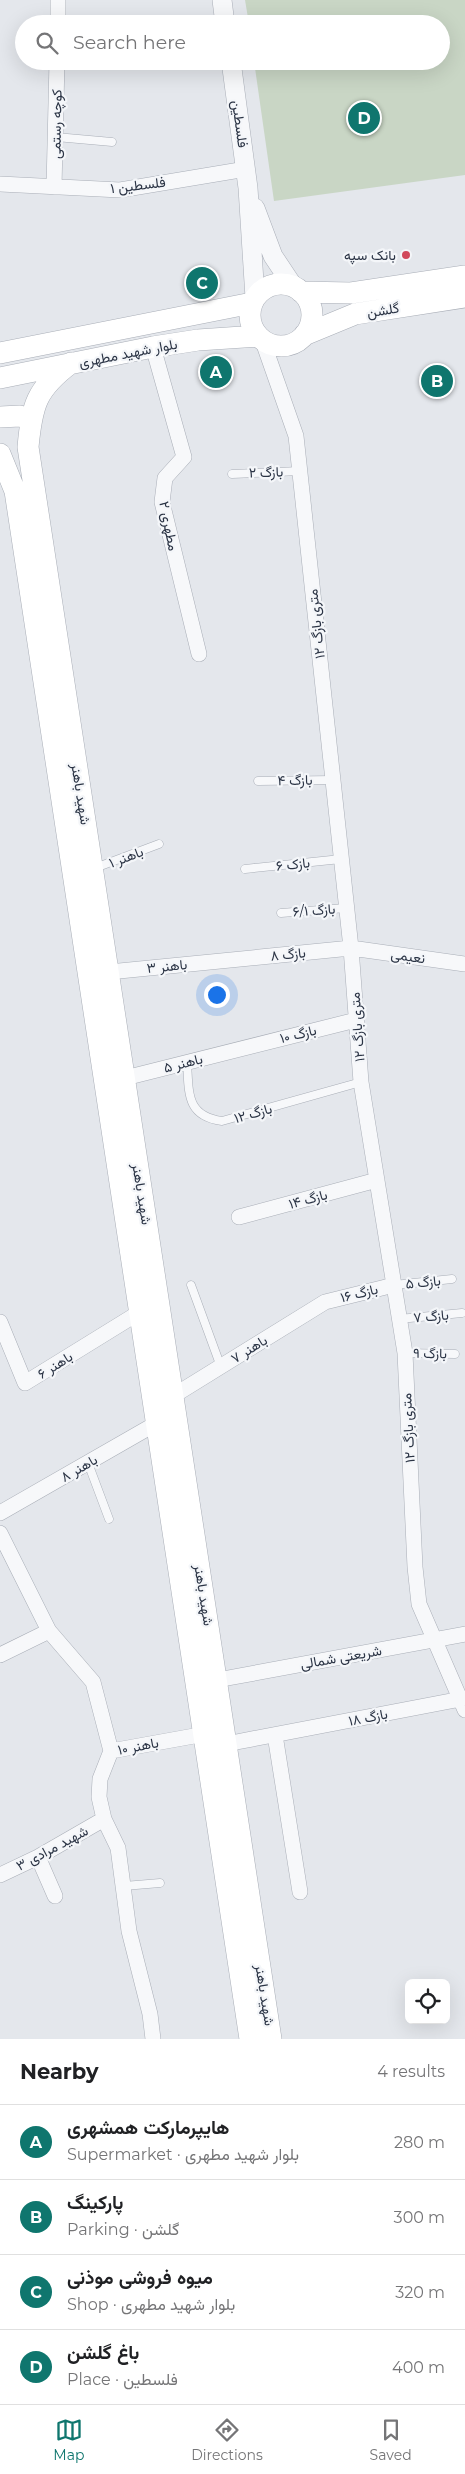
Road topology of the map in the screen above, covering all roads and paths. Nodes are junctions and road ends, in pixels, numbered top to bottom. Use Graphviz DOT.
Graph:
graph roads {
  1 [pos="58,0"];
  2 [pos="222,0"];
  3 [pos="58,15"];
  4 [pos="224,15"];
  5 [pos="57,70"];
  6 [pos="232,70"];
  7 [pos="56,137"];
  8 [pos="112,142"];
  9 [pos="246,169"];
  10 [pos="0,184"];
  11 [pos="54,187"];
  12 [pos="248,188"];
  13 [pos="465,276"];
  14 [pos="297,289"];
  15 [pos="465,297"];
  16 [pos="254,300"];
  17 [pos="304,336"];
  18 [pos="260,338"];
  19 [pos="153,347"];
  20 [pos="0,353"];
  21 [pos="71,364"];
  22 [pos="0,378"];
  23 [pos="0,417"];
  24 [pos="31,420"];
  25 [pos="0,454"];
  26 [pos="300,471"];
  27 [pos="232,474"];
  28 [pos="199,654"];
  29 [pos="333,780"];
  30 [pos="258,781"];
  31 [pos="159,844"];
  32 [pos="341,859"];
  33 [pos="93,869"];
  34 [pos="245,870"];
  35 [pos="346,908"];
  36 [pos="281,913"];
  37 [pos="350,948"];
  38 [pos="225,960"];
  39 [pos="465,964"];
  40 [pos="99,973"];
  41 [pos="356,1020"];
  42 [pos="241,1049"];
  43 [pos="187,1062"];
  44 [pos="125,1078"];
  45 [pos="361,1082"];
  46 [pos="377,1180"];
  47 [pos="240,1218"];
  48 [pos="452,1279"];
  49 [pos="191,1285"];
  50 [pos="394,1285"];
  51 [pos="325,1302"];
  52 [pos="140,1312"];
  53 [pos="462,1313"];
  54 [pos="399,1319"];
  55 [pos="0,1322"];
  56 [pos="404,1352"];
  57 [pos="455,1354"];
  58 [pos="221,1366"];
  59 [pos="173,1396"];
  60 [pos="157,1424"];
  61 [pos="88,1463"];
  62 [pos="0,1513"];
  63 [pos="109,1519"];
  64 [pos="0,1533"];
  65 [pos="49,1632"];
  66 [pos="465,1634"];
  67 [pos="434,1640"];
  68 [pos="0,1655"];
  69 [pos="217,1680"];
  70 [pos="463,1704"];
  71 [pos="205,1734"];
  72 [pos="274,1735"];
  73 [pos="226,1744"];
  74 [pos="111,1751"];
  75 [pos="104,1819"];
  76 [pos="38,1857"];
  77 [pos="0,1875"];
  78 [pos="160,1883"];
  79 [pos="124,1886"];
  80 [pos="300,1892"];
  81 [pos="55,1896"];
  82 [pos="153,2039"];
  83 [pos="250,2039"];
  84 [pos="271,2039"];
  1 -- 3 [label="street"];
  2 -- 4 [label="street"];
  5 -- 7 [label="street, کوچه رستمی"];
  6 -- 9 [label="street, فلسطین"];
  7 -- 8 [label="lane"];
  7 -- 11 [label="street, کوچه رستمی"];
  9 -- 11 [label="street, فلسطین ۱"];
  9 -- 12 [label="street, فلسطین"];
  10 -- 11 [label="street, فلسطین ۱"];
  12 -- 14 [label="street"];
  12 -- 16 [label="street"];
  13 -- 14 [label="main road, گلشن"];
  14 -- 16 [label="main road"];
  14 -- 17 [label="main road"];
  15 -- 17 [label="main road, گلشن"];
  16 -- 18 [label="main road"];
  16 -- 20 [label="main road, بلوار شهید مطهری"];
  17 -- 18 [label="main road"];
  18 -- 19 [label="main road, بلوار شهید مطهری"];
  18 -- 26 [label="street, ۱۲ متری بازگ"];
  19 -- 21 [label="main road, بلوار شهید مطهری"];
  19 -- 28 [label="street, مطهری ۲"];
  21 -- 22 [label="main road, بلوار شهید مطهری"];
  21 -- 24 [label="main road, شهید باهنر"];
  23 -- 24 [label="main road"];
  24 -- 33 [label="main road, شهید باهنر"];
  25 -- 40 [label="main road, شهید باهنر"];
  26 -- 27 [label="lane, بازگ ۲"];
  26 -- 29 [label="street, ۱۲ متری بازگ"];
  29 -- 30 [label="lane, بازگ ۴"];
  29 -- 32 [label="street, ۱۲ متری بازگ"];
  31 -- 33 [label="lane, باهنر ۱"];
  32 -- 34 [label="lane, بازک ۶"];
  32 -- 35 [label="street, ۱۲ متری بازگ"];
  33 -- 40 [label="main road, شهید باهنر"];
  35 -- 36 [label="lane, بازگ ۶/۱"];
  35 -- 37 [label="street, ۱۲ متری بازگ"];
  37 -- 38 [label="street, بازگ ۸"];
  37 -- 39 [label="street, نعیمی"];
  37 -- 41 [label="street, ۱۲ متری بازگ"];
  38 -- 40 [label="street, باهنر ۳"];
  40 -- 44 [label="main road, شهید باهنر"];
  40 -- 52 [label="main road, شهید باهنر"];
  41 -- 42 [label="street, بازگ ۱۰"];
  41 -- 45 [label="street, ۱۲ متری بازگ"];
  42 -- 43 [label="street, باهنر ۵"];
  43 -- 44 [label="street, باهنر ۵"];
  43 -- 45 [label="lane, بازگ ۱۲"];
  44 -- 59 [label="main road, شهید باهنر"];
  45 -- 46 [label="street, ۱۲ متری بازگ"];
  46 -- 47 [label="street, بازگ ۱۴"];
  46 -- 50 [label="street, ۱۲ متری بازگ"];
  48 -- 50 [label="lane, بازگ ۵"];
  49 -- 58 [label="lane"];
  50 -- 51 [label="street, بازگ ۱۶"];
  50 -- 54 [label="street, ۱۲ متری بازگ"];
  51 -- 58 [label="street, باهنر ۷"];
  52 -- 55 [label="street, باهنر ۶"];
  52 -- 60 [label="main road, شهید باهنر"];
  53 -- 54 [label="lane, بازگ ۷"];
  54 -- 56 [label="street, ۱۲ متری بازگ"];
  56 -- 57 [label="lane, بازگ ۹"];
  56 -- 67 [label="street, ۱۲ متری بازگ"];
  58 -- 59 [label="street, باهنر ۷"];
  59 -- 69 [label="main road, شهید باهنر"];
  60 -- 61 [label="street, باهنر ۸"];
  60 -- 71 [label="main road, شهید باهنر"];
  61 -- 62 [label="street, باهنر ۸"];
  61 -- 63 [label="lane"];
  64 -- 65 [label="street"];
  65 -- 68 [label="street"];
  65 -- 74 [label="street"];
  66 -- 67 [label="street, شریعتی شمالی"];
  67 -- 69 [label="street, شریعتی شمالی"];
  67 -- 70 [label="street, ۱۲ متری بازگ"];
  69 -- 73 [label="main road, شهید باهنر"];
  70 -- 72 [label="street, بازگ ۱۸"];
  71 -- 74 [label="street, باهنر ۱۰"];
  71 -- 83 [label="main road, شهید باهنر"];
  72 -- 73 [label="street, بازگ ۱۸"];
  72 -- 80 [label="street"];
  73 -- 84 [label="main road, شهید باهنر"];
  74 -- 75 [label="street, باهنر ۱۰"];
  75 -- 76 [label="street, شهید مرادی ۳"];
  75 -- 79 [label="street, باهنر ۱۰"];
  76 -- 77 [label="street, شهید مرادی ۳"];
  76 -- 81 [label="street"];
  78 -- 79 [label="lane"];
  79 -- 82 [label="street, باهنر ۱۰"];
}
